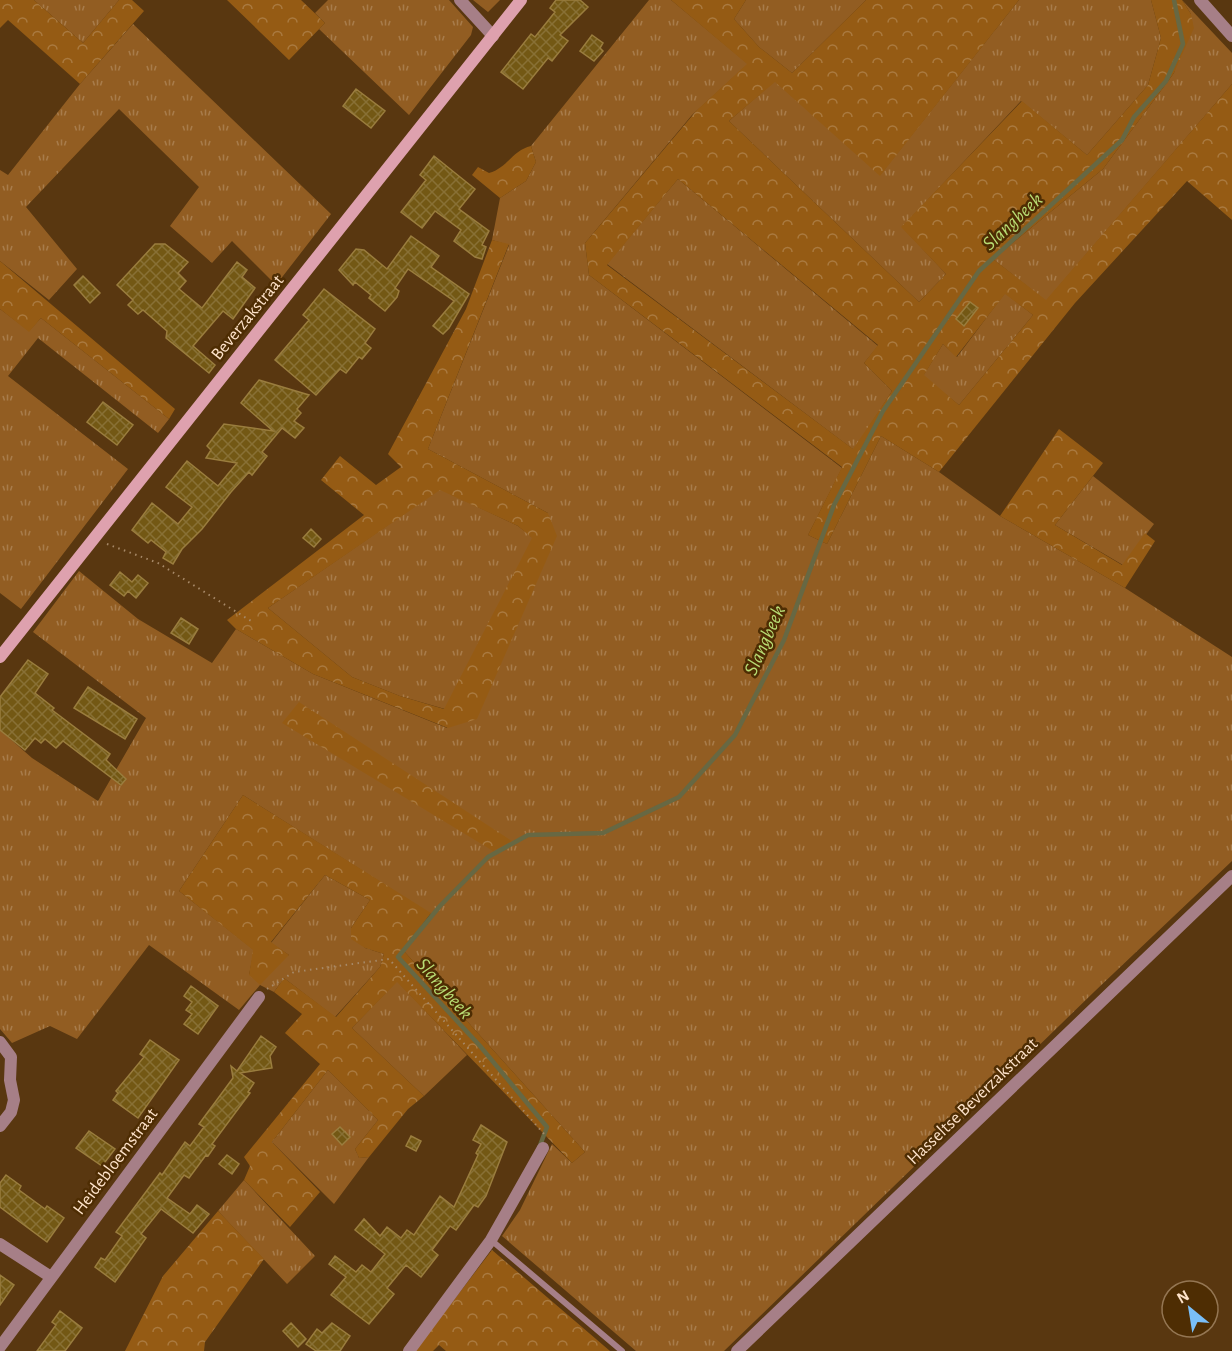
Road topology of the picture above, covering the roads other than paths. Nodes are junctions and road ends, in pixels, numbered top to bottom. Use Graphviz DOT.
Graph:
graph roads {
  1 [pos="460,0"];
  2 [pos="521,0"];
  3 [pos="1200,0"];
  4 [pos="493,36"];
  5 [pos="1232,36"];
  6 [pos="0,657"];
  7 [pos="1232,876"];
  8 [pos="259,997"];
  9 [pos="0,1042"];
  10 [pos="0,1126"];
  11 [pos="543,1148"];
  12 [pos="491,1240"];
  13 [pos="0,1244"];
  14 [pos="51,1277"];
  15 [pos="0,1347"];
  16 [pos="408,1351"];
  17 [pos="622,1351"];
  18 [pos="737,1351"];
  1 -- 4 [label="street"];
  2 -- 4 [label="street, Beverzakstraat"];
  3 -- 5 [label="street"];
  4 -- 6 [label="street, Beverzakstraat"];
  7 -- 18 [label="street, Hasseltse Beverzakstraat"];
  8 -- 14 [label="street, Heidebloemstraat"];
  9 -- 10 [label="street"];
  11 -- 12 [label="street"];
  12 -- 16 [label="street"];
  12 -- 17 [label="lane"];
  13 -- 14 [label="street"];
  14 -- 15 [label="street, Heidebloemstraat"];
}
